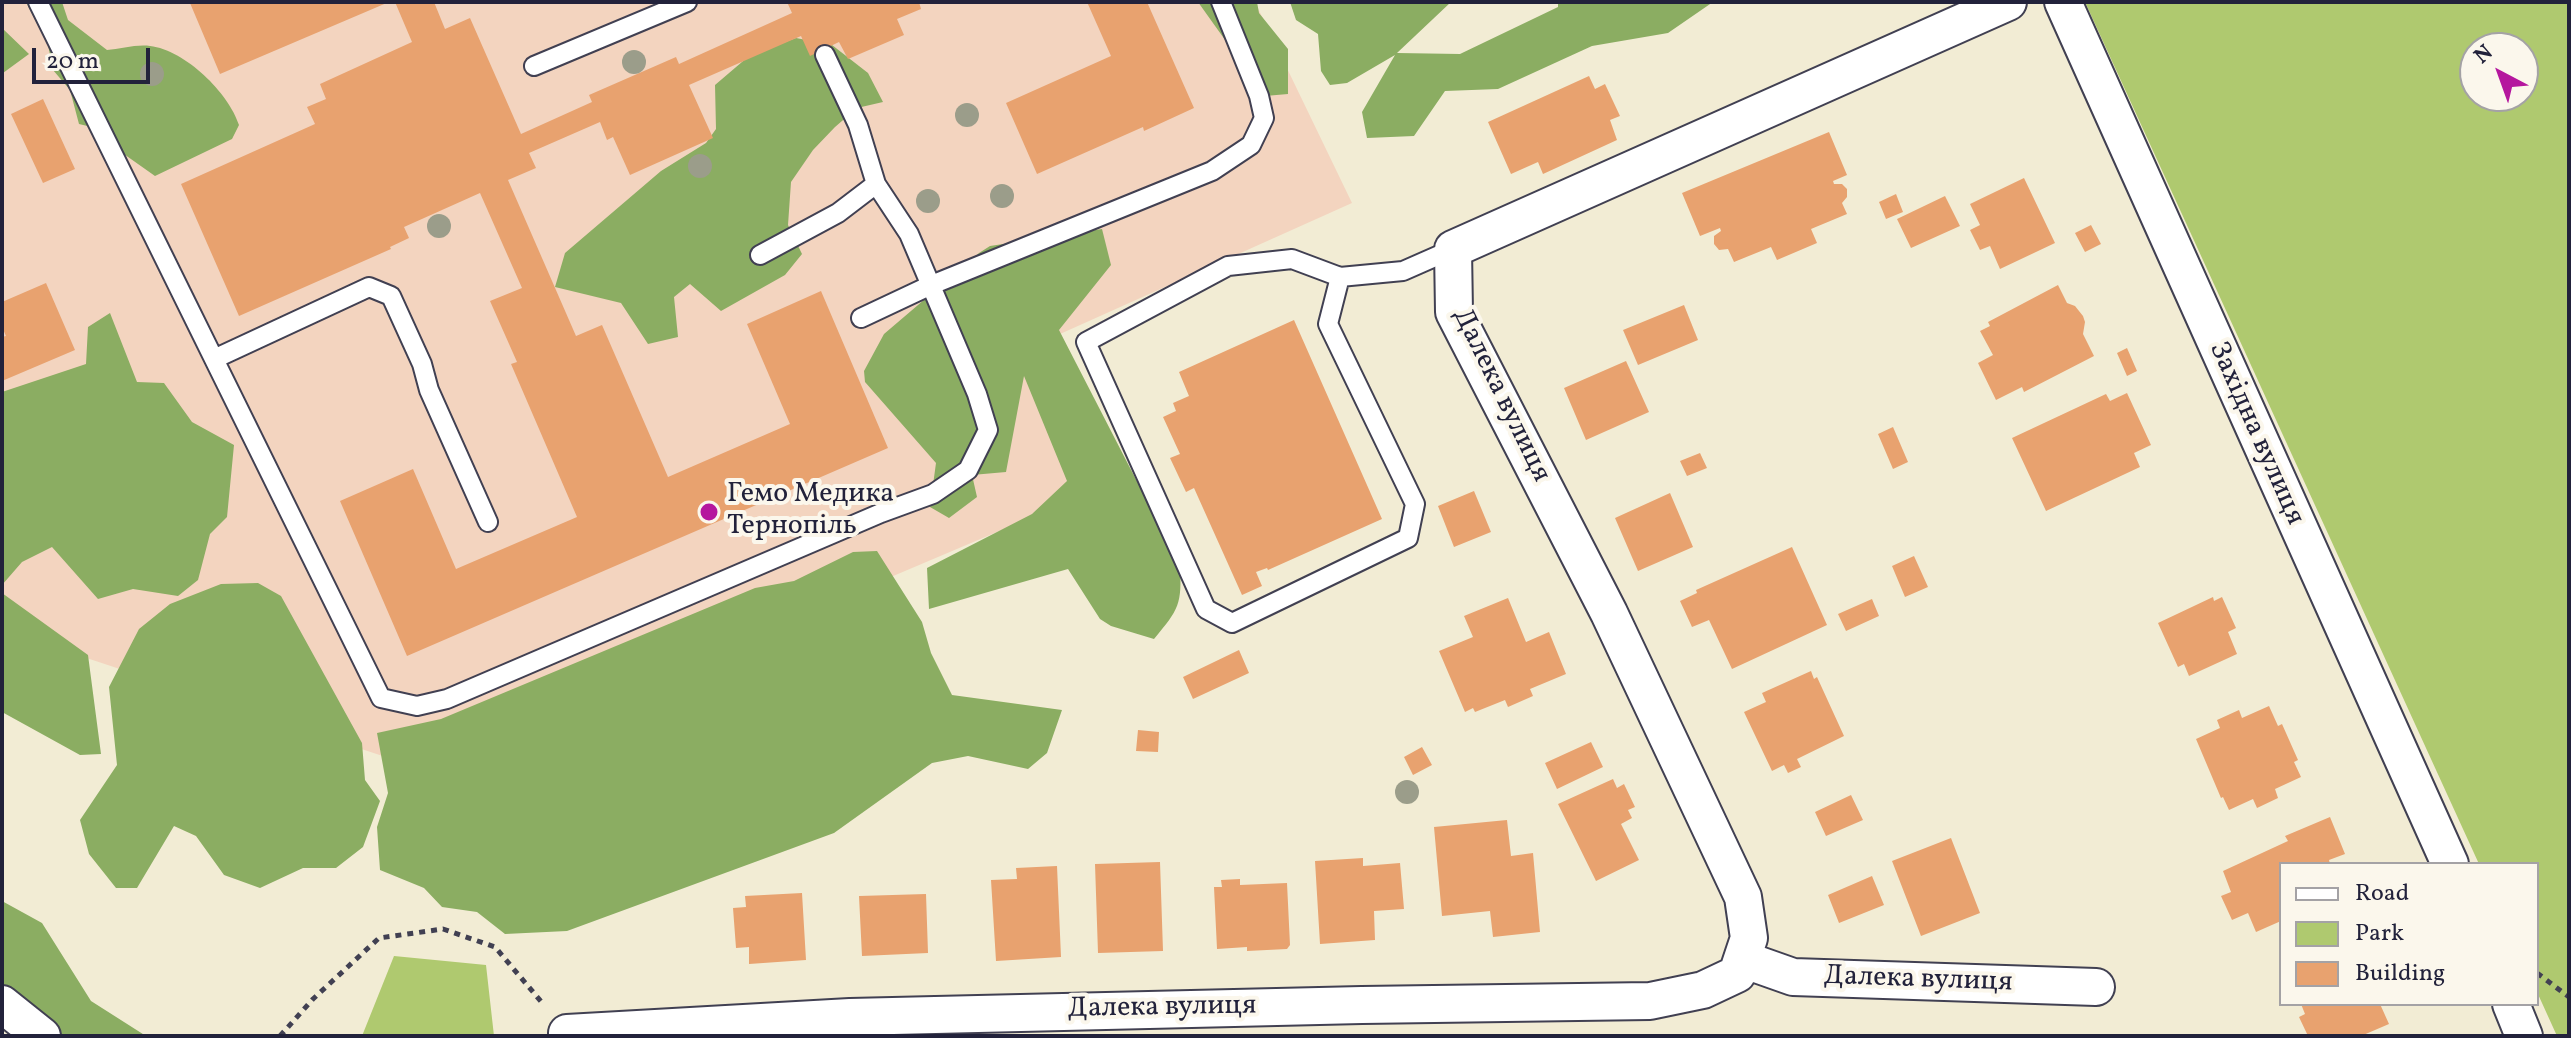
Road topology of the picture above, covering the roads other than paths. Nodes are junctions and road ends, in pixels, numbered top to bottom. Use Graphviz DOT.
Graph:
graph roads {
  1 [pos="38,2"];
  2 [pos="687,2"];
  3 [pos="1221,2"];
  4 [pos="2008,2"];
  5 [pos="2063,2"];
  6 [pos="825,55"];
  7 [pos="534,66"];
  8 [pos="876,184"];
  9 [pos="1453,249"];
  10 [pos="760,255"];
  11 [pos="1340,277"];
  12 [pos="929,286"];
  13 [pos="861,318"];
  14 [pos="214,359"];
  15 [pos="488,522"];
  16 [pos="2449,862"];
  17 [pos="1742,959"];
  18 [pos="2096,987"];
  19 [pos="2,1004"];
  20 [pos="2512,1006"];
  21 [pos="567,1033"];
  22 [pos="42,1036"];
  23 [pos="2524,1036"];
  1 -- 14 [label="lane"];
  2 -- 7 [label="lane"];
  3 -- 12 [label="lane"];
  4 -- 9 [label="street"];
  5 -- 16 [label="street, Західна вулиця"];
  6 -- 8 [label="lane"];
  8 -- 10 [label="lane"];
  8 -- 12 [label="lane"];
  9 -- 11 [label="lane"];
  9 -- 17 [label="street, Далека вулиця"];
  11 -- 11 [label="lane"];
  12 -- 13 [label="lane"];
  12 -- 14 [label="lane"];
  14 -- 15 [label="lane"];
  17 -- 18 [label="street, Далека вулиця"];
  17 -- 21 [label="street, Далека вулиця"];
  19 -- 22 [label="street"];
  20 -- 23 [label="street"];
}
